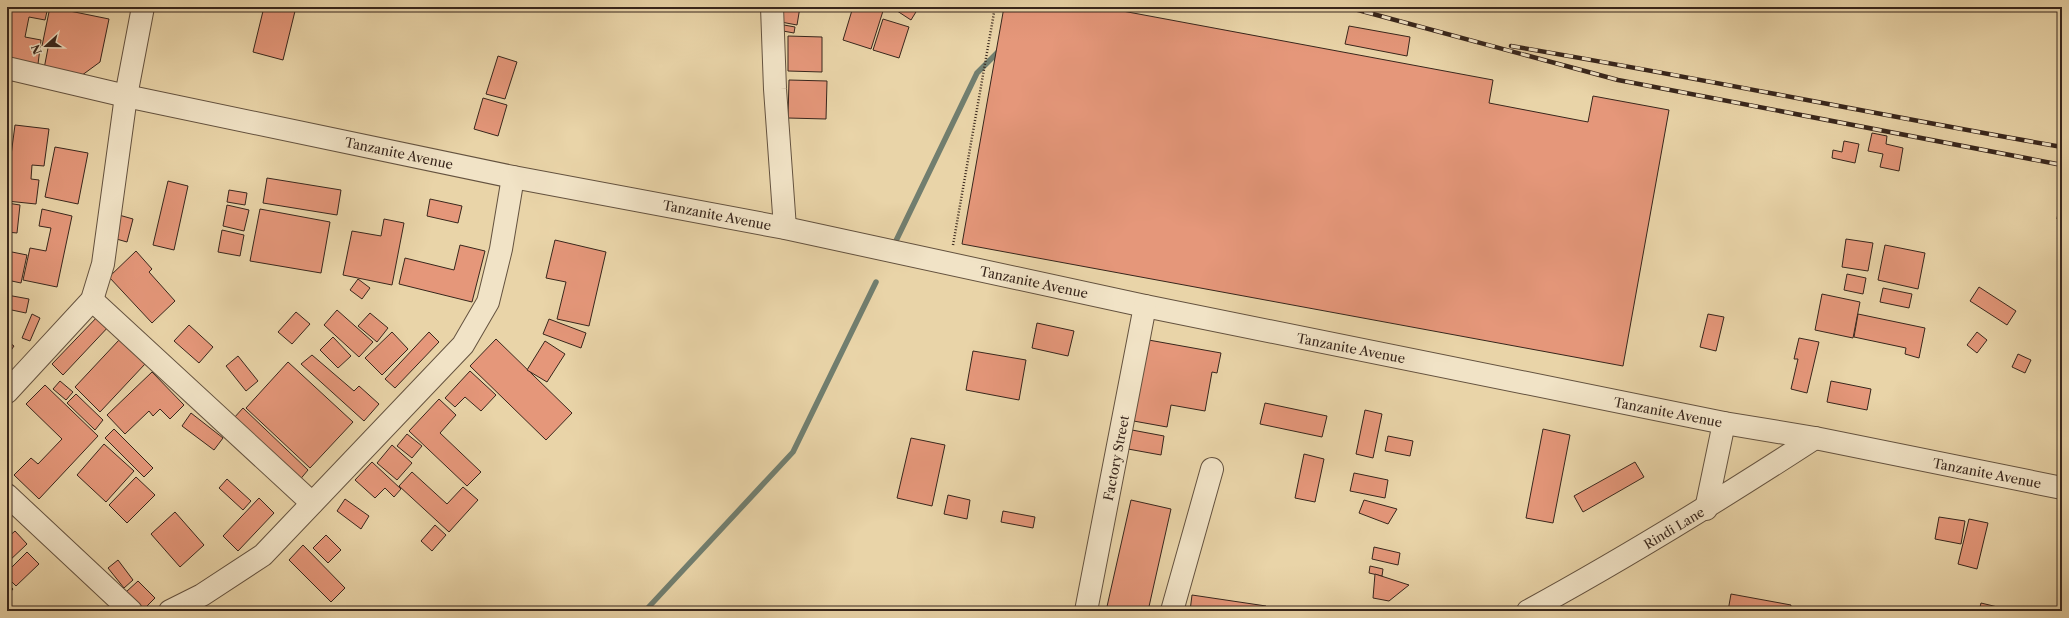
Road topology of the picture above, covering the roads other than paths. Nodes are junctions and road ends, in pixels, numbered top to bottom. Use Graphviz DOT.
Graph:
graph roads {
  1 [pos="143,7"];
  2 [pos="772,7"];
  3 [pos="7,68"];
  4 [pos="126,96"];
  5 [pos="512,177"];
  6 [pos="785,228"];
  7 [pos="92,300"];
  8 [pos="1145,306"];
  9 [pos="7,392"];
  10 [pos="1724,423"];
  11 [pos="1815,438"];
  12 [pos="1212,469"];
  13 [pos="2062,488"];
  14 [pos="7,495"];
  15 [pos="312,502"];
  16 [pos="1706,509"];
  17 [pos="131,611"];
  18 [pos="170,611"];
  19 [pos="1086,611"];
  20 [pos="1172,611"];
  21 [pos="1528,611"];
  1 -- 4 [label="street"];
  2 -- 6 [label="street"];
  3 -- 4 [label="street, Tanzanite Avenue"];
  4 -- 5 [label="street, Tanzanite Avenue"];
  4 -- 7 [label="street"];
  5 -- 6 [label="street, Tanzanite Avenue"];
  5 -- 15 [label="street"];
  6 -- 8 [label="street, Tanzanite Avenue"];
  7 -- 9 [label="street"];
  7 -- 15 [label="street"];
  8 -- 10 [label="street, Tanzanite Avenue"];
  8 -- 19 [label="street, Factory Street"];
  10 -- 11 [label="street, Tanzanite Avenue"];
  10 -- 16 [label="street"];
  11 -- 13 [label="street, Tanzanite Avenue"];
  11 -- 16 [label="street, Rindi Lane"];
  12 -- 20 [label="street"];
  14 -- 17 [label="street"];
  15 -- 18 [label="street"];
  16 -- 21 [label="street, Rindi Lane"];
}
